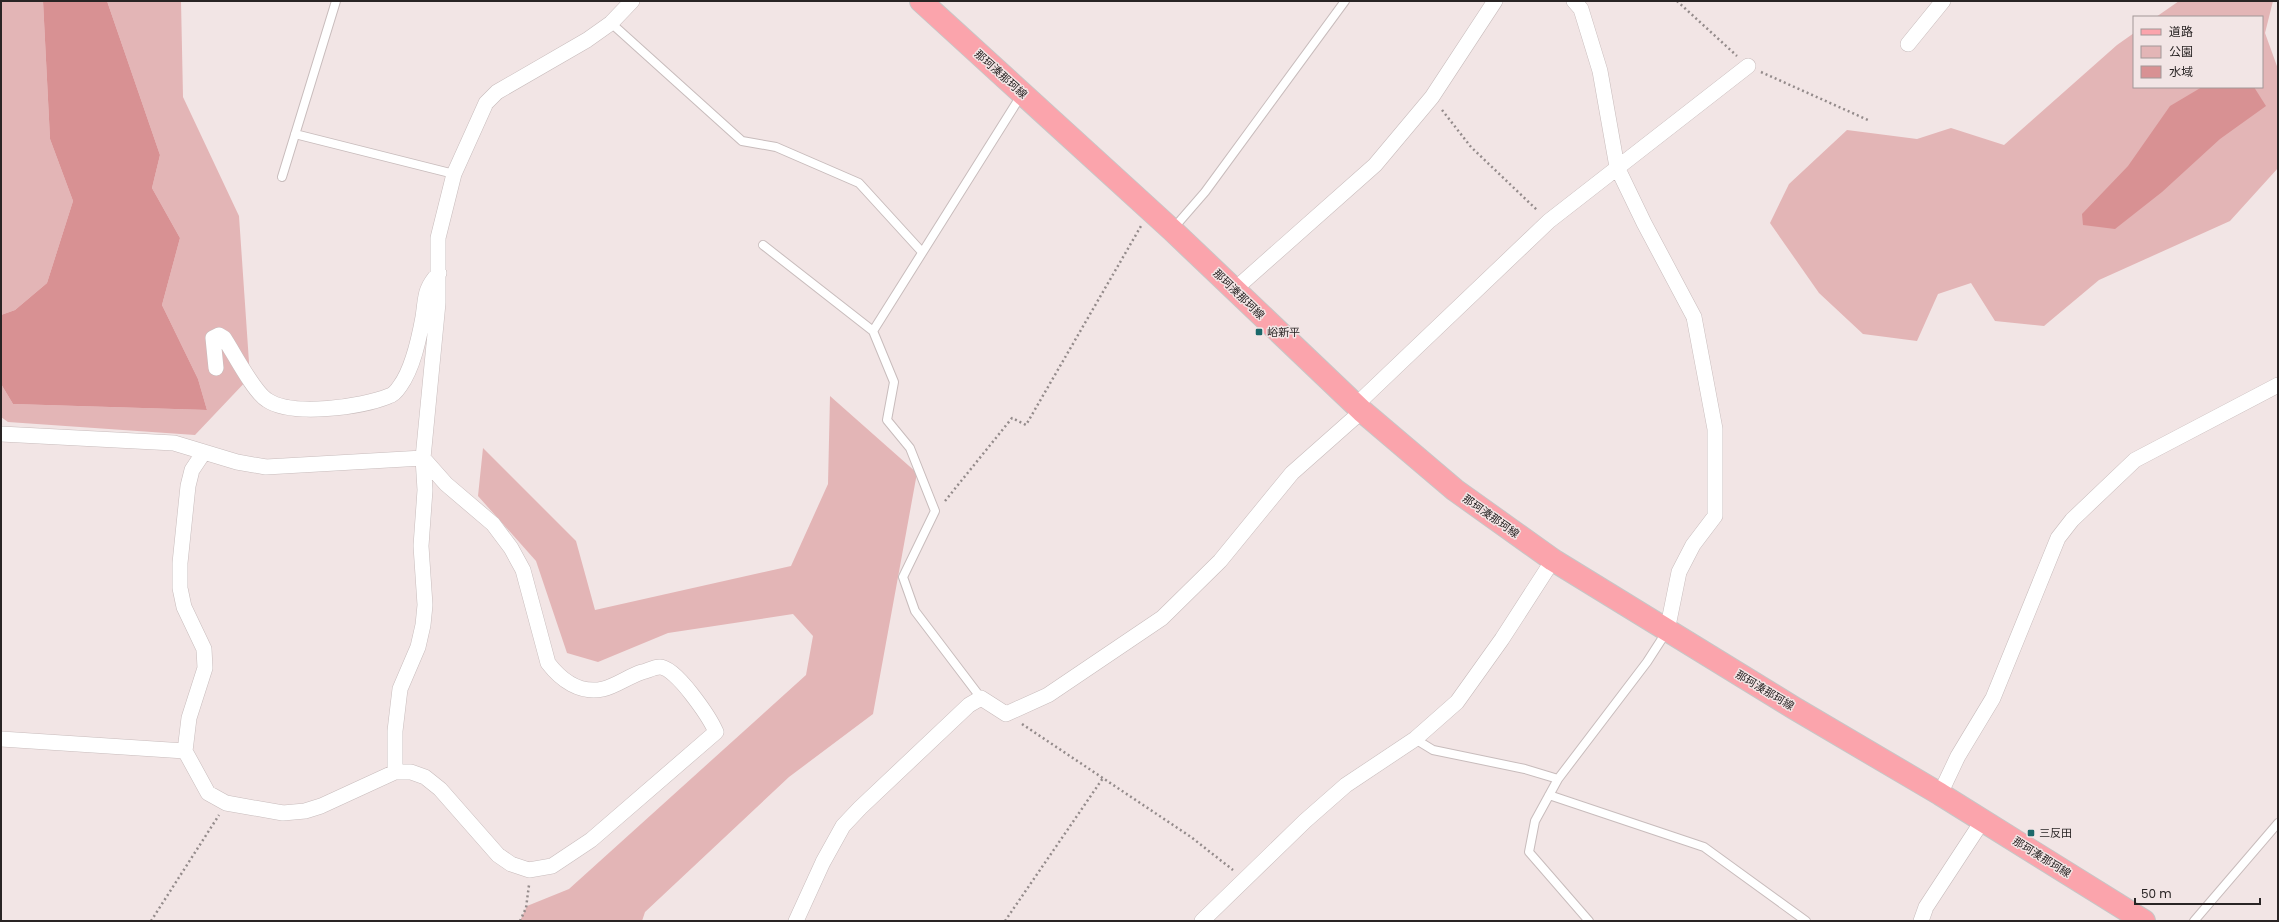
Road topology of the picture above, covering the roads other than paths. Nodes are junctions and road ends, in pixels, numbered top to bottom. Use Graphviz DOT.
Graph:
graph roads {
  1 [pos="336,1"];
  2 [pos="632,1"];
  3 [pos="921,1"];
  4 [pos="1345,1"];
  5 [pos="1495,1"];
  6 [pos="1574,1"];
  7 [pos="1943,1"];
  8 [pos="611,23"];
  9 [pos="1908,44"];
  10 [pos="1748,66"];
  11 [pos="1023,94"];
  12 [pos="295,134"];
  13 [pos="1617,167"];
  14 [pos="454,174"];
  15 [pos="282,177"];
  16 [pos="1172,230"];
  17 [pos="763,245"];
  18 [pos="922,252"];
  19 [pos="439,273"];
  20 [pos="1234,290"];
  21 [pos="873,331"];
  22 [pos="216,368"];
  23 [pos="2278,385"];
  24 [pos="1359,408"];
  25 [pos="1,434"];
  26 [pos="204,452"];
  27 [pos="423,458"];
  28 [pos="1553,560"];
  29 [pos="1668,631"];
  30 [pos="981,698"];
  31 [pos="1415,738"];
  32 [pos="1,739"];
  33 [pos="185,751"];
  34 [pos="395,772"];
  35 [pos="1558,779"];
  36 [pos="1940,794"];
  37 [pos="1549,795"];
  38 [pos="1983,820"];
  39 [pos="2278,822"];
  40 [pos="796,921"];
  41 [pos="1202,921"];
  42 [pos="1589,921"];
  43 [pos="1806,921"];
  44 [pos="1921,921"];
  45 [pos="2144,921"];
  46 [pos="2194,921"];
  1 -- 12 [label="lane"];
  2 -- 8 [label="street"];
  3 -- 11 [label="main road, 那珂湊那珂線"];
  4 -- 16 [label="lane"];
  5 -- 20 [label="street"];
  6 -- 13 [label="street"];
  7 -- 9 [label="street"];
  8 -- 14 [label="street"];
  8 -- 18 [label="lane"];
  10 -- 13 [label="street"];
  11 -- 16 [label="main road, 那珂湊那珂線"];
  11 -- 18 [label="lane"];
  12 -- 14 [label="lane"];
  12 -- 15 [label="lane"];
  13 -- 24 [label="street"];
  13 -- 29 [label="street"];
  14 -- 19 [label="street"];
  16 -- 20 [label="main road, 那珂湊那珂線"];
  17 -- 21 [label="lane"];
  18 -- 21 [label="lane"];
  19 -- 22 [label="street"];
  19 -- 27 [label="street"];
  20 -- 24 [label="main road, 那珂湊那珂線"];
  21 -- 30 [label="lane"];
  23 -- 36 [label="street"];
  24 -- 28 [label="main road, 那珂湊那珂線"];
  24 -- 30 [label="street"];
  25 -- 26 [label="street"];
  26 -- 27 [label="street"];
  26 -- 33 [label="street"];
  27 -- 34 [label="street"];
  27 -- 34 [label="street"];
  28 -- 29 [label="main road, 那珂湊那珂線"];
  28 -- 31 [label="street"];
  29 -- 35 [label="lane"];
  29 -- 36 [label="main road, 那珂湊那珂線"];
  30 -- 40 [label="street"];
  31 -- 35 [label="lane"];
  31 -- 41 [label="street"];
  32 -- 33 [label="street"];
  33 -- 34 [label="street"];
  35 -- 37 [label="lane"];
  36 -- 38 [label="main road, 那珂湊那珂線"];
  37 -- 42 [label="lane"];
  37 -- 43 [label="lane"];
  38 -- 44 [label="street"];
  38 -- 45 [label="main road, 那珂湊那珂線"];
  39 -- 46 [label="lane"];
}
